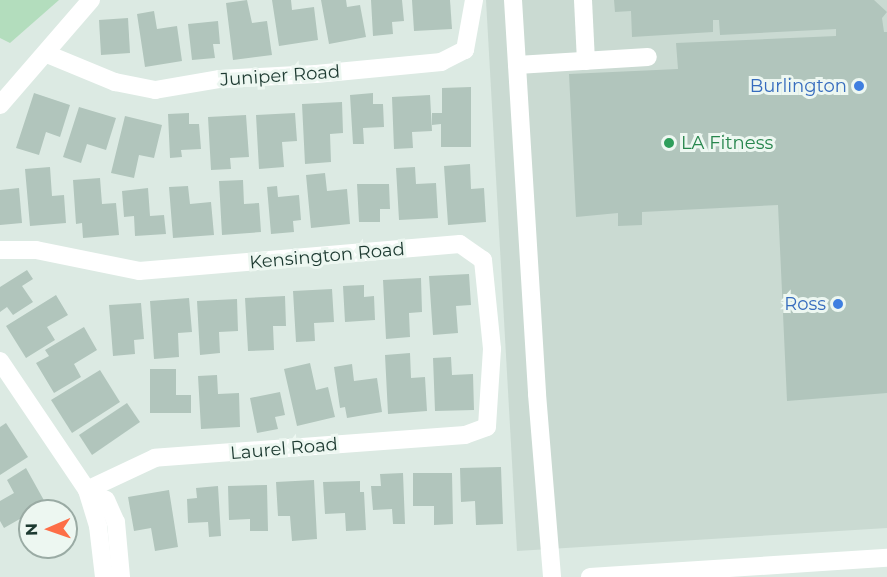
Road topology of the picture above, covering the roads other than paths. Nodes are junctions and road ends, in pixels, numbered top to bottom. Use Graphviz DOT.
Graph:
graph roads {
  1 [pos="91,0"];
  2 [pos="474,0"];
  3 [pos="513,0"];
  4 [pos="583,0"];
  5 [pos="47,54"];
  6 [pos="648,57"];
  7 [pos="586,61"];
  8 [pos="517,65"];
  9 [pos="0,105"];
  10 [pos="0,250"];
  11 [pos="0,361"];
  12 [pos="487,427"];
  13 [pos="87,490"];
  14 [pos="117,531"];
  15 [pos="99,533"];
  16 [pos="887,558"];
  17 [pos="704,573"];
  18 [pos="104,577"];
  19 [pos="121,577"];
  20 [pos="552,577"];
  21 [pos="590,577"];
  1 -- 5 [label="street"];
  2 -- 5 [label="street, Juniper Road"];
  3 -- 8 [label="street"];
  4 -- 7 [label="street"];
  5 -- 9 [label="street"];
  6 -- 7 [label="street"];
  7 -- 8 [label="street"];
  8 -- 20 [label="street"];
  10 -- 12 [label="street, Kensington Road"];
  11 -- 13 [label="street"];
  12 -- 13 [label="street, Laurel Road"];
  13 -- 14 [label="street"];
  13 -- 15 [label="street"];
  14 -- 15 [label="street"];
  14 -- 19 [label="street"];
  15 -- 18 [label="street"];
  16 -- 17 [label="street"];
  17 -- 21 [label="street"];
}
